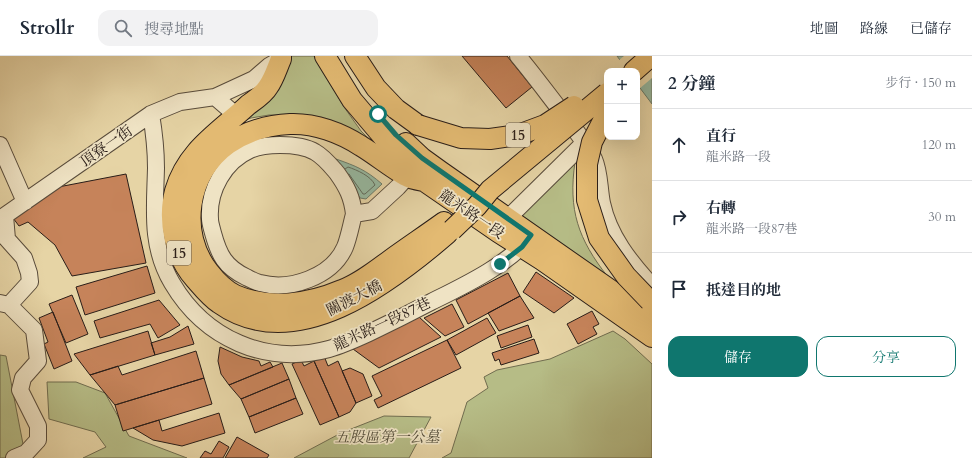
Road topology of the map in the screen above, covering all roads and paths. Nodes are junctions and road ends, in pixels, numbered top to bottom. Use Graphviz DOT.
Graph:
graph roads {
  1 [pos="325,56"];
  2 [pos="340,56"];
  3 [pos="356,56"];
  4 [pos="518,56"];
  5 [pos="652,56"];
  6 [pos="281,58"];
  7 [pos="638,68"];
  8 [pos="604,89"];
  9 [pos="604,95"];
  10 [pos="215,97"];
  11 [pos="151,114"];
  12 [pos="237,116"];
  13 [pos="604,118"];
  14 [pos="585,142"];
  15 [pos="0,145"];
  16 [pos="415,179"];
  17 [pos="25,202"];
  18 [pos="354,214"];
  19 [pos="3,217"];
  20 [pos="502,225"];
  21 [pos="448,226"];
  22 [pos="526,241"];
  23 [pos="652,302"];
  24 [pos="4,304"];
  25 [pos="652,337"];
  26 [pos="14,458"];
  1 -- 16 [label="main road, 龍米路一段"];
  2 -- 20 [label="main road, 龍米路一段"];
  3 -- 8 [label="main road, 15, bridge"];
  4 -- 14 [label="street"];
  5 -- 7 [label="main road"];
  6 -- 10 [label="street, 頂寮一街"];
  6 -- 12 [label="main road, 關渡大橋 / 15"];
  9 -- 21 [label="main road, 15, bridge"];
  10 -- 11 [label="street, 頂寮一街"];
  10 -- 12 [label="street"];
  11 -- 17 [label="street, 頂寮一街"];
  11 -- 22 [label="street, 龍米路一段87巷"];
  12 -- 21 [label="main road, 關渡大橋 / 15"];
  13 -- 23 [label="main road, bridge"];
  14 -- 20 [label="street"];
  14 -- 23 [label="street"];
  15 -- 17 [label="street"];
  16 -- 18 [label="street"];
  16 -- 20 [label="main road, 龍米路一段"];
  16 -- 21 [label="main road"];
  17 -- 19 [label="street, 頂寮一街"];
  18 -- 18 [label="street"];
  19 -- 24 [label="street, 頂寮一街"];
  20 -- 22 [label="main road, 龍米路一段"];
  22 -- 23 [label="main road, 龍米路一段"];
  22 -- 25 [label="main road, 龍米路一段"];
  24 -- 26 [label="street, 頂寮一街"];
}
